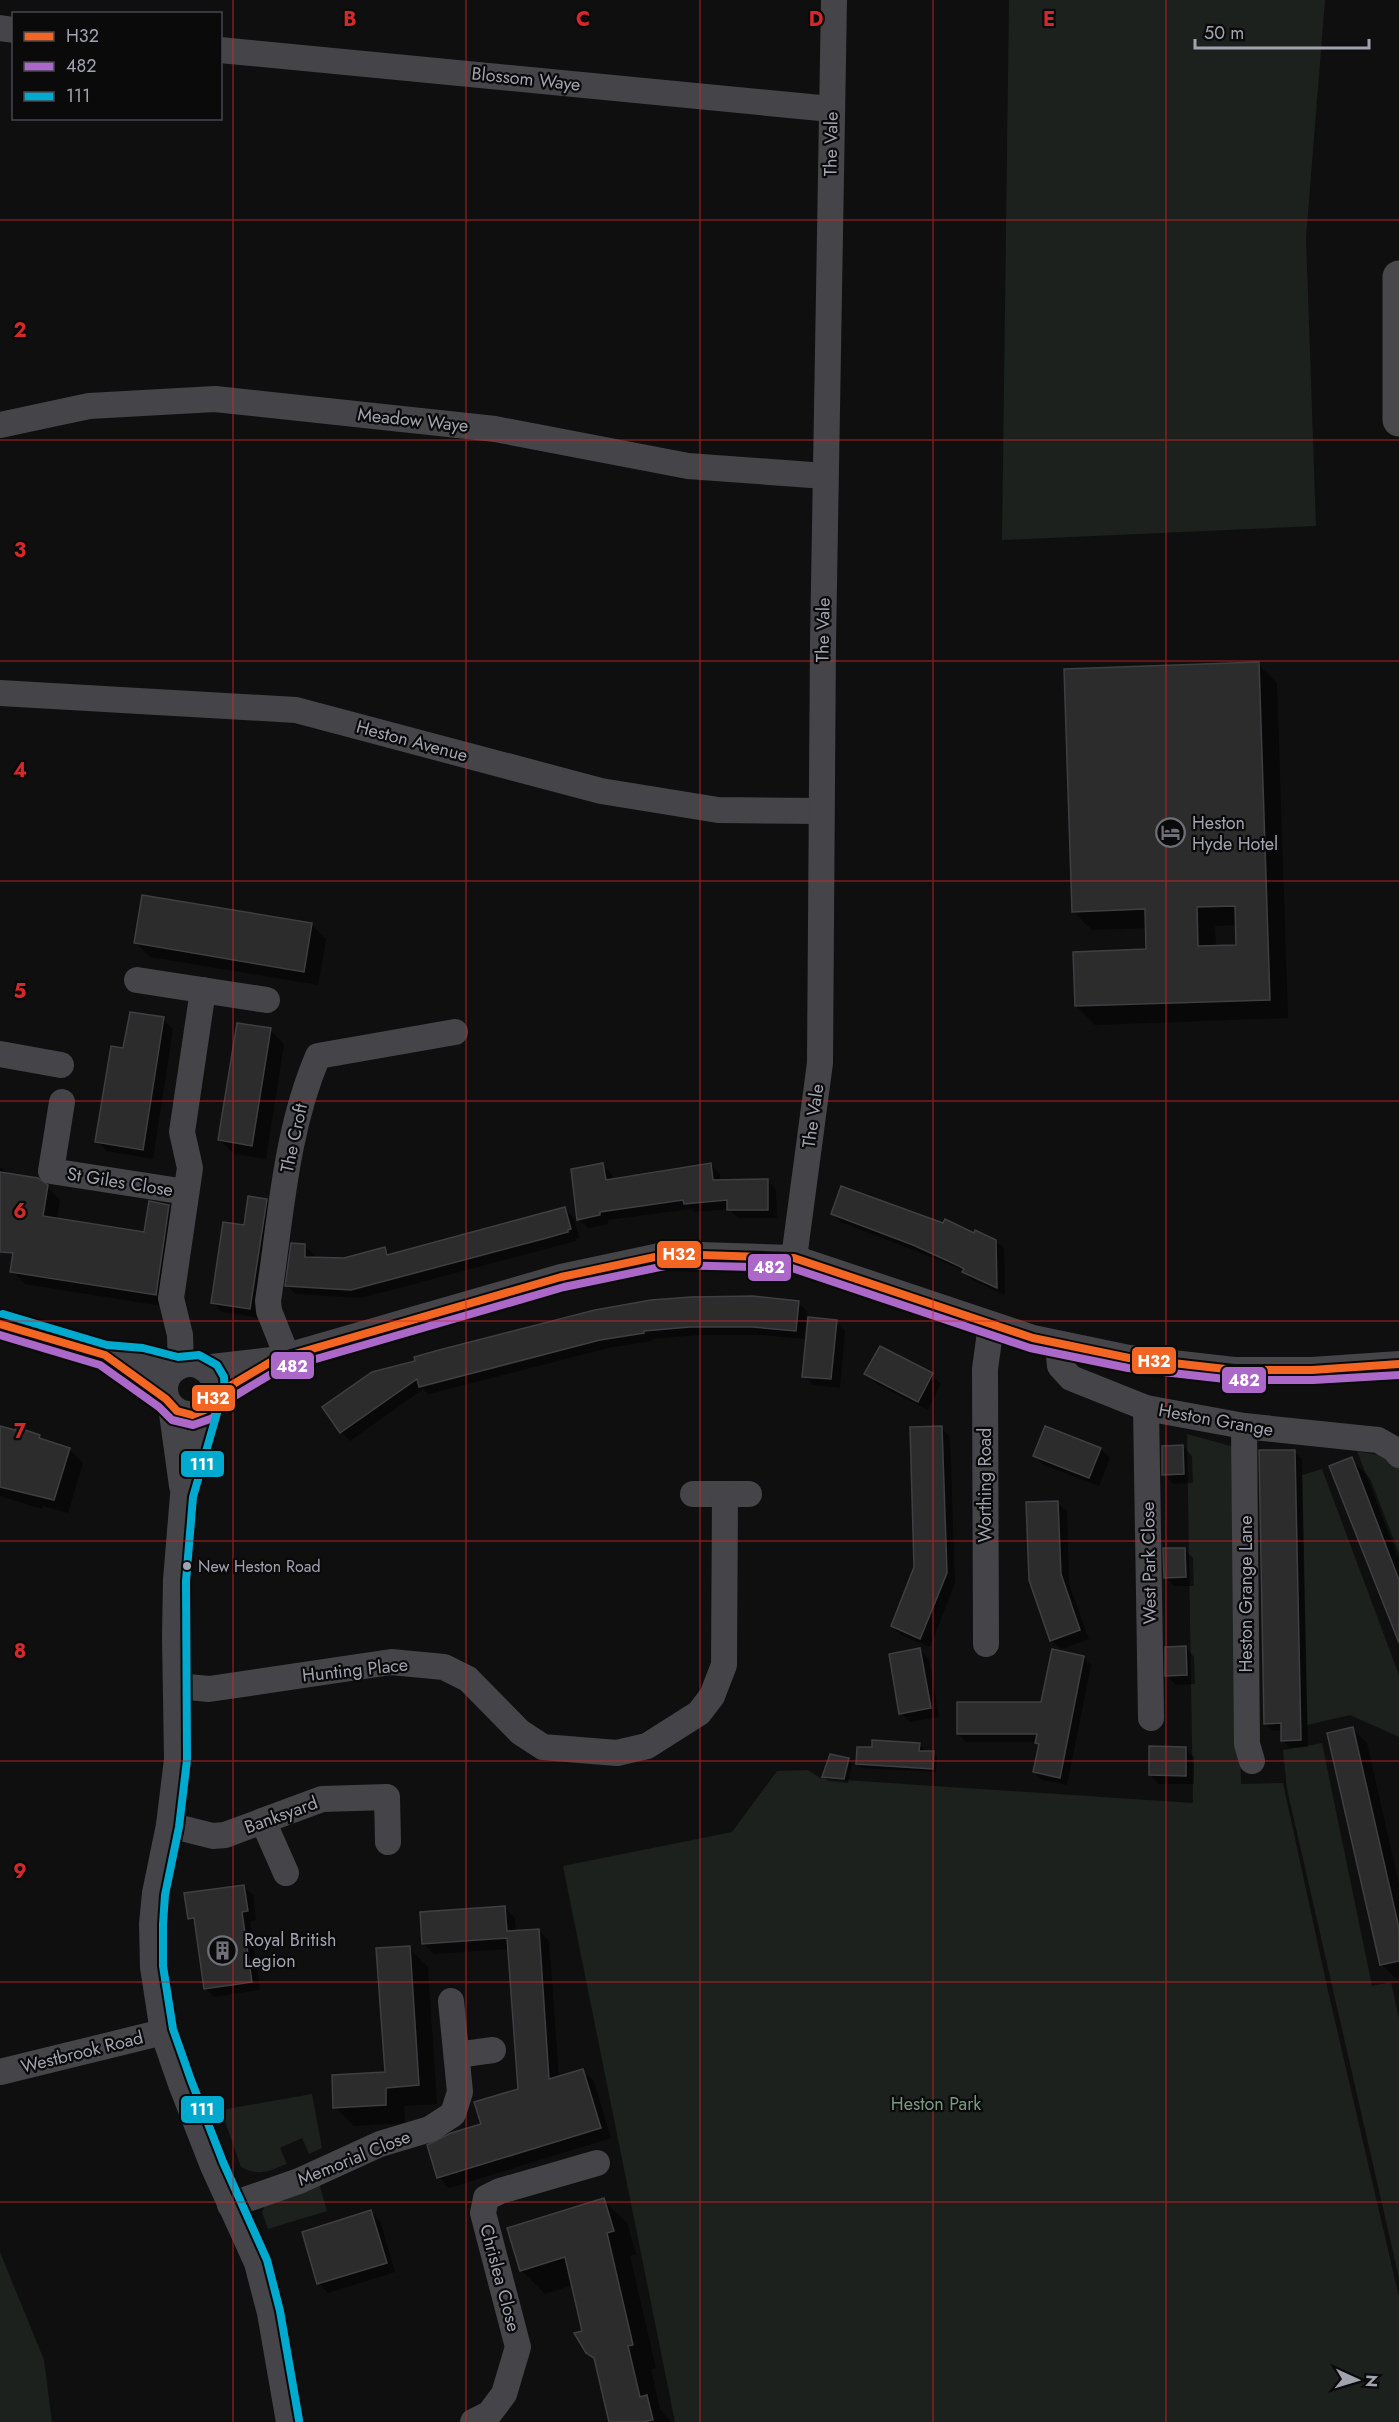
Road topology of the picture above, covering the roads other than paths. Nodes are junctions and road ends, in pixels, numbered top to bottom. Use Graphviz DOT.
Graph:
graph roads {
  1 [pos="834,0"];
  2 [pos="222,50"];
  3 [pos="831,109"];
  4 [pos="1399,277"];
  5 [pos="1399,420"];
  6 [pos="0,425"];
  7 [pos="825,476"];
  8 [pos="0,693"];
  9 [pos="821,811"];
  10 [pos="137,980"];
  11 [pos="203,990"];
  12 [pos="267,1000"];
  13 [pos="454,1032"];
  14 [pos="0,1054"];
  15 [pos="61,1065"];
  16 [pos="62,1102"];
  17 [pos="186,1192"];
  18 [pos="794,1258"];
  19 [pos="0,1324"];
  20 [pos="991,1325"];
  21 [pos="1058,1344"];
  22 [pos="105,1355"];
  23 [pos="280,1358"];
  24 [pos="1393,1364"];
  25 [pos="187,1367"];
  26 [pos="168,1402"];
  27 [pos="211,1402"];
  28 [pos="1146,1408"];
  29 [pos="1244,1426"];
  30 [pos="1399,1455"];
  31 [pos="693,1494"];
  32 [pos="183,1495"];
  33 [pos="986,1644"];
  34 [pos="177,1686"];
  35 [pos="1151,1718"];
  36 [pos="1252,1761"];
  37 [pos="263,1821"];
  38 [pos="169,1826"];
  39 [pos="388,1842"];
  40 [pos="286,1873"];
  41 [pos="451,2001"];
  42 [pos="164,2032"];
  43 [pos="493,2050"];
  44 [pos="457,2055"];
  45 [pos="0,2072"];
  46 [pos="597,2163"];
  47 [pos="230,2205"];
  48 [pos="289,2422"];
  49 [pos="473,2422"];
  1 -- 3 [label="street, The Vale"];
  2 -- 3 [label="street, Blossom Waye"];
  3 -- 7 [label="street, The Vale"];
  4 -- 5 [label="highway"];
  6 -- 7 [label="street, Meadow Waye"];
  7 -- 9 [label="street, The Vale"];
  8 -- 9 [label="street, Heston Avenue"];
  9 -- 18 [label="street, The Vale"];
  10 -- 11 [label="street"];
  11 -- 12 [label="street"];
  11 -- 17 [label="street, St Giles Close"];
  13 -- 23 [label="street, The Croft"];
  14 -- 15 [label="street"];
  16 -- 17 [label="street, St Giles Close"];
  17 -- 25 [label="street, St Giles Close"];
  18 -- 20 [label="street"];
  18 -- 23 [label="street"];
  19 -- 22 [label="street"];
  20 -- 21 [label="street"];
  20 -- 33 [label="street, Worthing Road"];
  21 -- 24 [label="street"];
  21 -- 28 [label="street, Heston Grange"];
  22 -- 25 [label="street"];
  22 -- 26 [label="street"];
  23 -- 25 [label="street"];
  23 -- 27 [label="street"];
  25 -- 26 [label="street"];
  25 -- 27 [label="street"];
  26 -- 27 [label="street"];
  26 -- 32 [label="street"];
  27 -- 32 [label="street"];
  28 -- 29 [label="street, Heston Grange"];
  28 -- 35 [label="street, West Park Close"];
  29 -- 30 [label="street, Heston Grange"];
  29 -- 36 [label="street, Heston Grange Lane"];
  31 -- 34 [label="street, Hunting Place"];
  32 -- 34 [label="street"];
  34 -- 38 [label="street"];
  37 -- 38 [label="street, Banksyard"];
  37 -- 39 [label="street, Banksyard"];
  37 -- 40 [label="street"];
  38 -- 42 [label="street"];
  41 -- 44 [label="street, Memorial Close"];
  42 -- 45 [label="street, Westbrook Road"];
  42 -- 47 [label="street"];
  43 -- 44 [label="street"];
  44 -- 47 [label="street, Memorial Close"];
  46 -- 49 [label="street, Chrislea Close"];
  47 -- 48 [label="street"];
}
